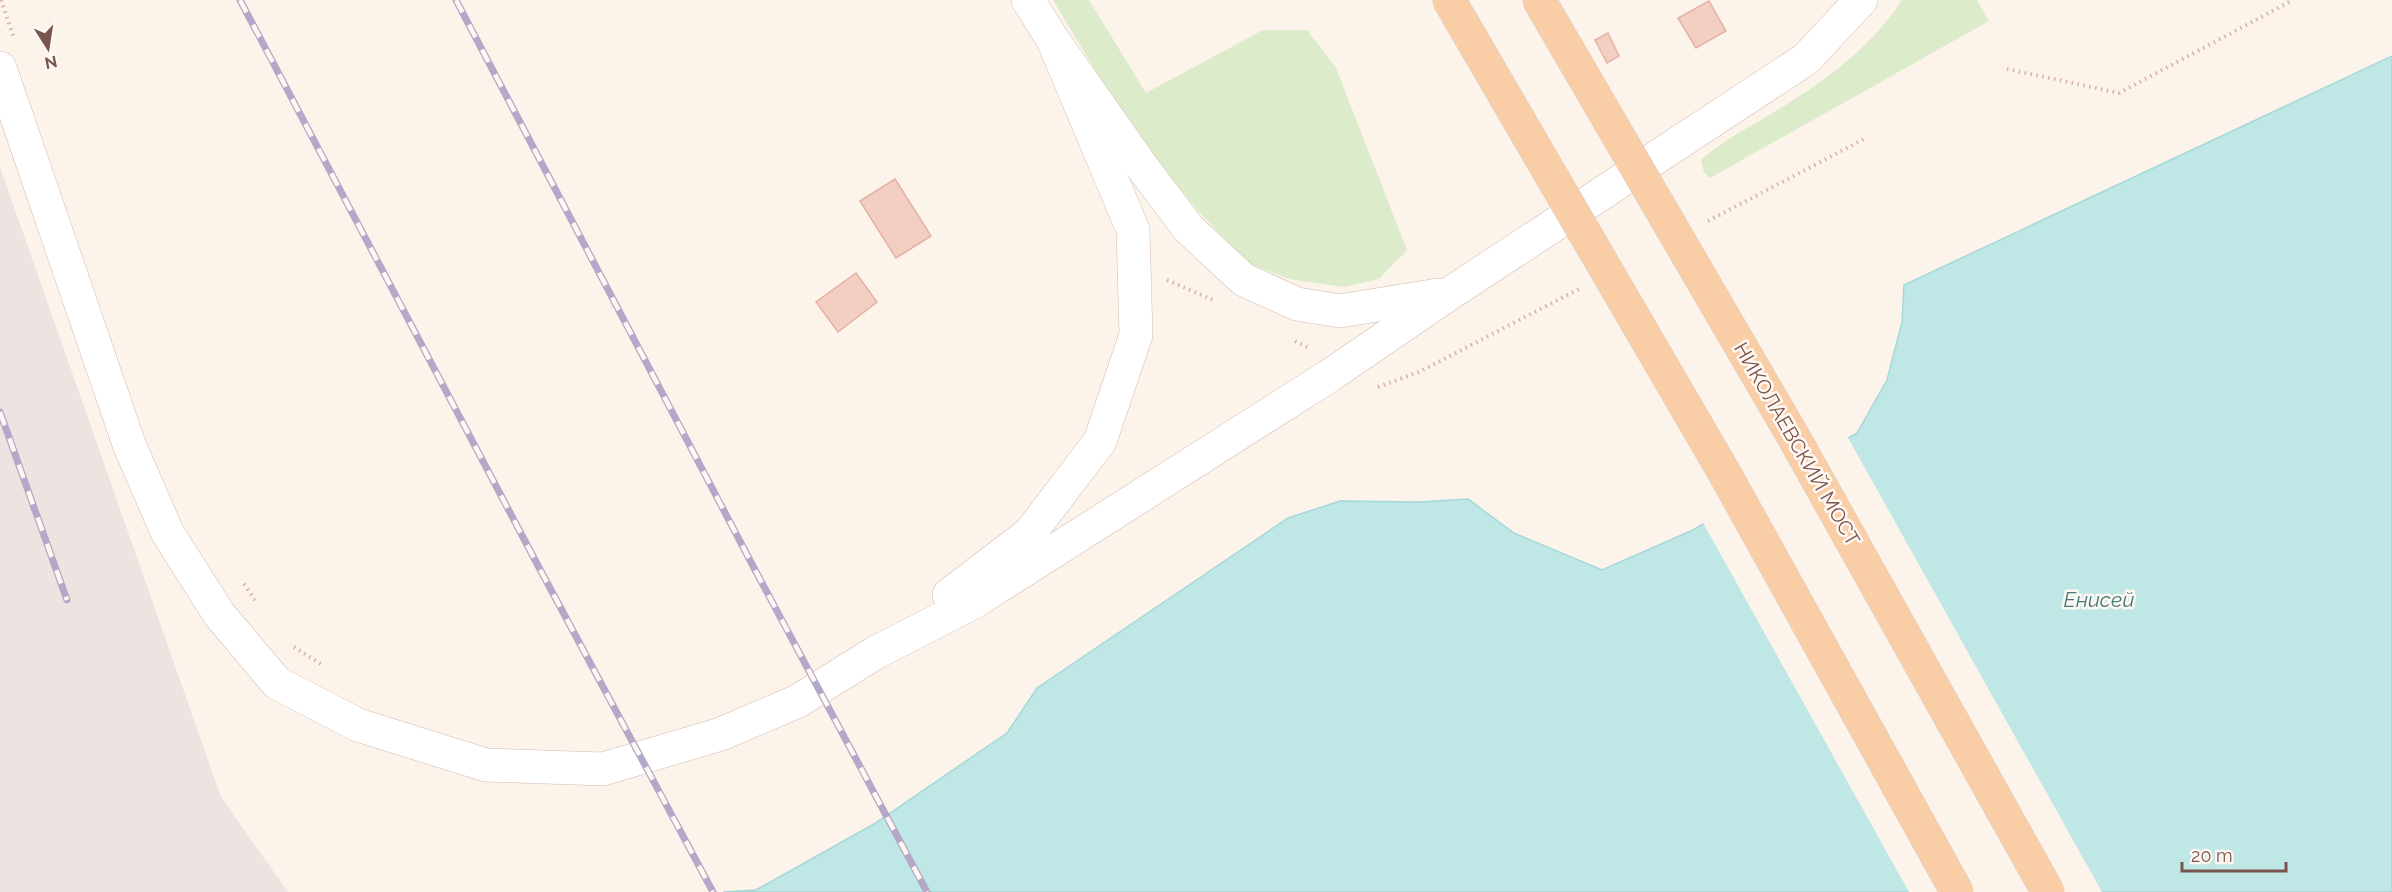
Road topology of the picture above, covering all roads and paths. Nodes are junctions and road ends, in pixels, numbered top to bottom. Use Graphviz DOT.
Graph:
graph roads {
  1 [pos="1,0"];
  2 [pos="1028,0"];
  3 [pos="1449,0"];
  4 [pos="1539,0"];
  5 [pos="1861,0"];
  6 [pos="2293,0"];
  7 [pos="1053,40"];
  8 [pos="8,56"];
  9 [pos="2007,69"];
  10 [pos="1866,138"];
  11 [pos="1700,225"];
  12 [pos="1136,276"];
  13 [pos="1585,285"];
  14 [pos="1449,294"];
  15 [pos="1217,302"];
  16 [pos="1289,338"];
  17 [pos="1329,376"];
  18 [pos="243,583"];
  19 [pos="257,602"];
  20 [pos="285,641"];
  21 [pos="875,653"];
  22 [pos="326,667"];
  23 [pos="1957,892"];
  24 [pos="2048,892"];
  1 -- 8 [label="path"];
  2 -- 7 [label="main road"];
  3 -- 23 [label="main road, bridge"];
  4 -- 24 [label="main road, НИКОЛАЕВСКИЙ МОСТ, bridge"];
  5 -- 14 [label="main road"];
  6 -- 9 [label="path"];
  7 -- 12 [label="main road"];
  7 -- 14 [label="main road"];
  8 -- 21 [label="main road"];
  10 -- 11 [label="path"];
  12 -- 15 [label="path"];
  12 -- 21 [label="main road"];
  13 -- 17 [label="path"];
  14 -- 17 [label="main road"];
  16 -- 17 [label="path"];
  17 -- 21 [label="main road"];
  18 -- 19 [label="path"];
  20 -- 22 [label="path"];
}
